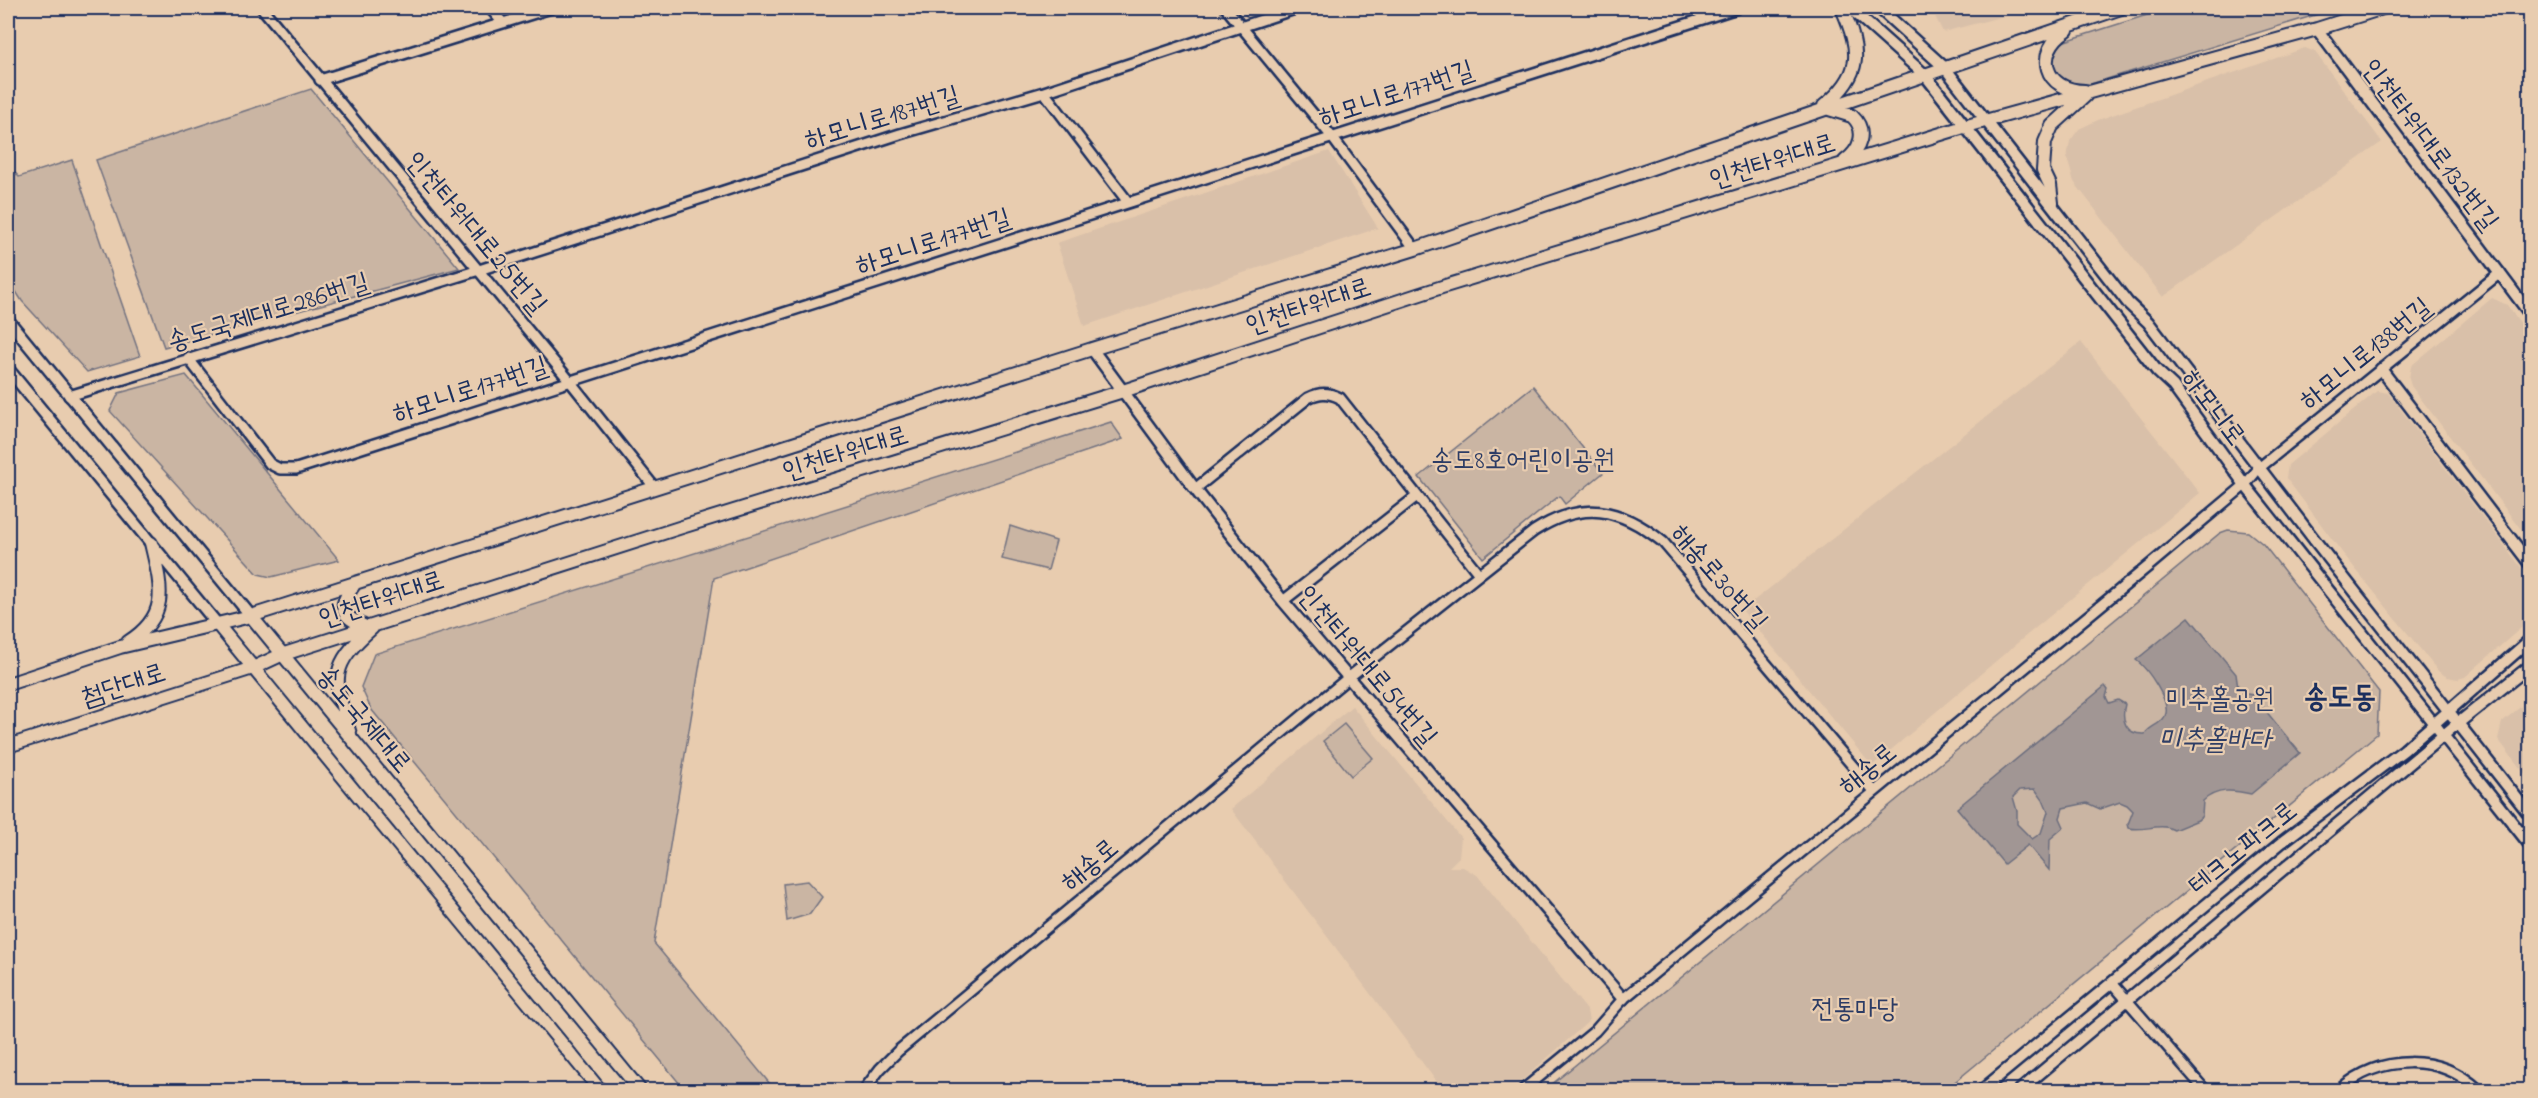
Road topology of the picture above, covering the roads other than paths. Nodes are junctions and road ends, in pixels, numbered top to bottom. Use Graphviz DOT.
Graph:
graph roads {
  1 [pos="262,8"];
  2 [pos="490,8"];
  3 [pos="551,8"];
  4 [pos="1226,8"];
  5 [pos="1298,8"];
  6 [pos="1737,8"];
  7 [pos="1842,8"];
  8 [pos="1850,8"];
  9 [pos="1879,8"];
  10 [pos="2121,8"];
  11 [pos="2383,8"];
  12 [pos="2089,19"];
  13 [pos="503,23"];
  14 [pos="1242,26"];
  15 [pos="2317,29"];
  16 [pos="1945,68"];
  17 [pos="1925,75"];
  18 [pos="320,80"];
  19 [pos="2094,91"];
  20 [pos="1044,92"];
  21 [pos="1821,111"];
  22 [pos="1986,121"];
  23 [pos="1967,126"];
  24 [pos="1332,137"];
  25 [pos="1839,165"];
  26 [pos="1128,202"];
  27 [pos="2052,202"];
  28 [pos="1415,249"];
  29 [pos="479,270"];
  30 [pos="2500,273"];
  31 [pos="2530,314"];
  32 [pos="8,320"];
  33 [pos="1092,349"];
  34 [pos="188,358"];
  35 [pos="8,369"];
  36 [pos="2381,369"];
  37 [pos="569,380"];
  38 [pos="1123,391"];
  39 [pos="69,396"];
  40 [pos="2259,468"];
  41 [pos="2245,485"];
  42 [pos="655,488"];
  43 [pos="1195,489"];
  44 [pos="1417,496"];
  45 [pos="151,543"];
  46 [pos="2530,564"];
  47 [pos="1479,574"];
  48 [pos="355,583"];
  49 [pos="1283,601"];
  50 [pos="251,616"];
  51 [pos="218,625"];
  52 [pos="371,627"];
  53 [pos="2530,640"];
  54 [pos="120,646"];
  55 [pos="281,655"];
  56 [pos="2530,666"];
  57 [pos="253,668"];
  58 [pos="1348,678"];
  59 [pos="8,684"];
  60 [pos="2449,711"];
  61 [pos="2435,723"];
  62 [pos="2458,723"];
  63 [pos="2445,735"];
  64 [pos="352,741"];
  65 [pos="8,746"];
  66 [pos="1874,791"];
  67 [pos="2530,815"];
  68 [pos="2530,845"];
  69 [pos="2112,983"];
  70 [pos="1623,999"];
  71 [pos="2127,1002"];
  72 [pos="600,1090"];
  73 [pos="640,1090"];
  74 [pos="864,1090"];
  75 [pos="1523,1090"];
  76 [pos="1982,1090"];
  77 [pos="2020,1090"];
  78 [pos="2205,1090"];
  79 [pos="2339,1090"];
  80 [pos="2479,1090"];
  1 -- 18 [label="street, 인천타워대로25번길"];
  2 -- 13 [label="street"];
  3 -- 13 [label="street"];
  4 -- 14 [label="street"];
  5 -- 14 [label="street, 하모니로187번길"];
  6 -- 24 [label="street, 하모니로177번길"];
  7 -- 21 [label="main road"];
  8 -- 17 [label="street, 하모니로"];
  9 -- 16 [label="street, 하모니로"];
  10 -- 12 [label="main road, 인천타워대로"];
  11 -- 15 [label="main road, 인천타워대로"];
  12 -- 16 [label="main road, 인천타워대로"];
  12 -- 19 [label="main road"];
  13 -- 18 [label="street"];
  14 -- 20 [label="street, 하모니로187번길"];
  14 -- 24 [label="street"];
  15 -- 19 [label="main road, 인천타워대로"];
  15 -- 30 [label="street, 인천타워대로132번길"];
  16 -- 17 [label="main road, 인천타워대로"];
  16 -- 22 [label="street, 하모니로"];
  17 -- 21 [label="main road, 인천타워대로"];
  17 -- 23 [label="street, 하모니로"];
  18 -- 29 [label="street, 인천타워대로25번길"];
  19 -- 22 [label="main road, 인천타워대로"];
  19 -- 27 [label="main road"];
  20 -- 26 [label="street"];
  20 -- 29 [label="street, 하모니로187번길"];
  21 -- 25 [label="main road"];
  21 -- 28 [label="main road, 인천타워대로"];
  22 -- 23 [label="main road, 인천타워대로"];
  22 -- 27 [label="street, 하모니로"];
  23 -- 25 [label="main road, 인천타워대로"];
  23 -- 41 [label="street, 하모니로"];
  24 -- 26 [label="street, 하모니로177번길"];
  24 -- 28 [label="street"];
  25 -- 38 [label="main road, 인천타워대로"];
  26 -- 37 [label="street, 하모니로177번길"];
  27 -- 40 [label="street, 하모니로"];
  28 -- 33 [label="main road, 인천타워대로"];
  29 -- 34 [label="street, 송도국제대로286번길"];
  29 -- 37 [label="street, 인천타워대로25번길"];
  30 -- 31 [label="street, 인천타워대로132번길"];
  30 -- 36 [label="street, 하모니로138번길"];
  32 -- 39 [label="street, 송도국제대로"];
  33 -- 38 [label="street, 인천타워대로54번길"];
  33 -- 42 [label="main road, 인천타워대로"];
  34 -- 37 [label="street, 하모니로177번길"];
  34 -- 39 [label="street, 송도국제대로286번길"];
  35 -- 45 [label="street, 송도국제대로"];
  36 -- 40 [label="street, 하모니로138번길"];
  36 -- 46 [label="street"];
  37 -- 42 [label="street, 인천타워대로25번길"];
  38 -- 43 [label="street, 인천타워대로54번길"];
  38 -- 52 [label="main road, 인천타워대로"];
  39 -- 50 [label="street, 송도국제대로"];
  40 -- 41 [label="street, 하모니로138번길"];
  40 -- 60 [label="street, 하모니로"];
  41 -- 61 [label="street, 하모니로"];
  41 -- 66 [label="street, 해송로"];
  42 -- 48 [label="main road, 인천타워대로"];
  43 -- 44 [label="street"];
  43 -- 49 [label="street, 인천타워대로54번길"];
  44 -- 47 [label="street"];
  44 -- 49 [label="street"];
  45 -- 51 [label="street, 송도국제대로"];
  45 -- 54 [label="main road"];
  47 -- 58 [label="street, 해송로30번길"];
  47 -- 66 [label="street, 해송로30번길"];
  48 -- 50 [label="main road, 인천타워대로"];
  48 -- 52 [label="main road"];
  49 -- 58 [label="street, 인천타워대로54번길"];
  50 -- 51 [label="main road, 인천타워대로"];
  50 -- 55 [label="main road, 송도국제대로"];
  51 -- 54 [label="main road, 첨단대로"];
  51 -- 57 [label="main road, 송도국제대로"];
  52 -- 55 [label="main road, 인천타워대로"];
  52 -- 64 [label="main road"];
  53 -- 60 [label="street, 테크노파크로"];
  54 -- 59 [label="main road, 첨단대로"];
  55 -- 57 [label="main road, 인천타워대로"];
  55 -- 64 [label="main road, 송도국제대로"];
  56 -- 62 [label="street, 테크노파크로"];
  57 -- 65 [label="main road, 첨단대로"];
  57 -- 72 [label="main road, 송도국제대로"];
  58 -- 70 [label="street, 인천타워대로54번길"];
  58 -- 74 [label="street, 해송로"];
  60 -- 61 [label="street, 테크노파크로"];
  60 -- 62 [label="street, 하모니로"];
  61 -- 63 [label="street, 하모니로"];
  61 -- 69 [label="street, 테크노파크로"];
  62 -- 63 [label="street, 테크노파크로"];
  62 -- 67 [label="street, 하모니로"];
  63 -- 68 [label="street, 하모니로"];
  63 -- 71 [label="street, 테크노파크로"];
  64 -- 73 [label="main road, 송도국제대로"];
  66 -- 70 [label="street, 해송로"];
  69 -- 71 [label="street"];
  69 -- 76 [label="street, 테크노파크로"];
  70 -- 75 [label="street, 해송로"];
  71 -- 77 [label="street, 테크노파크로"];
  71 -- 78 [label="street"];
  79 -- 80 [label="street"];
}
